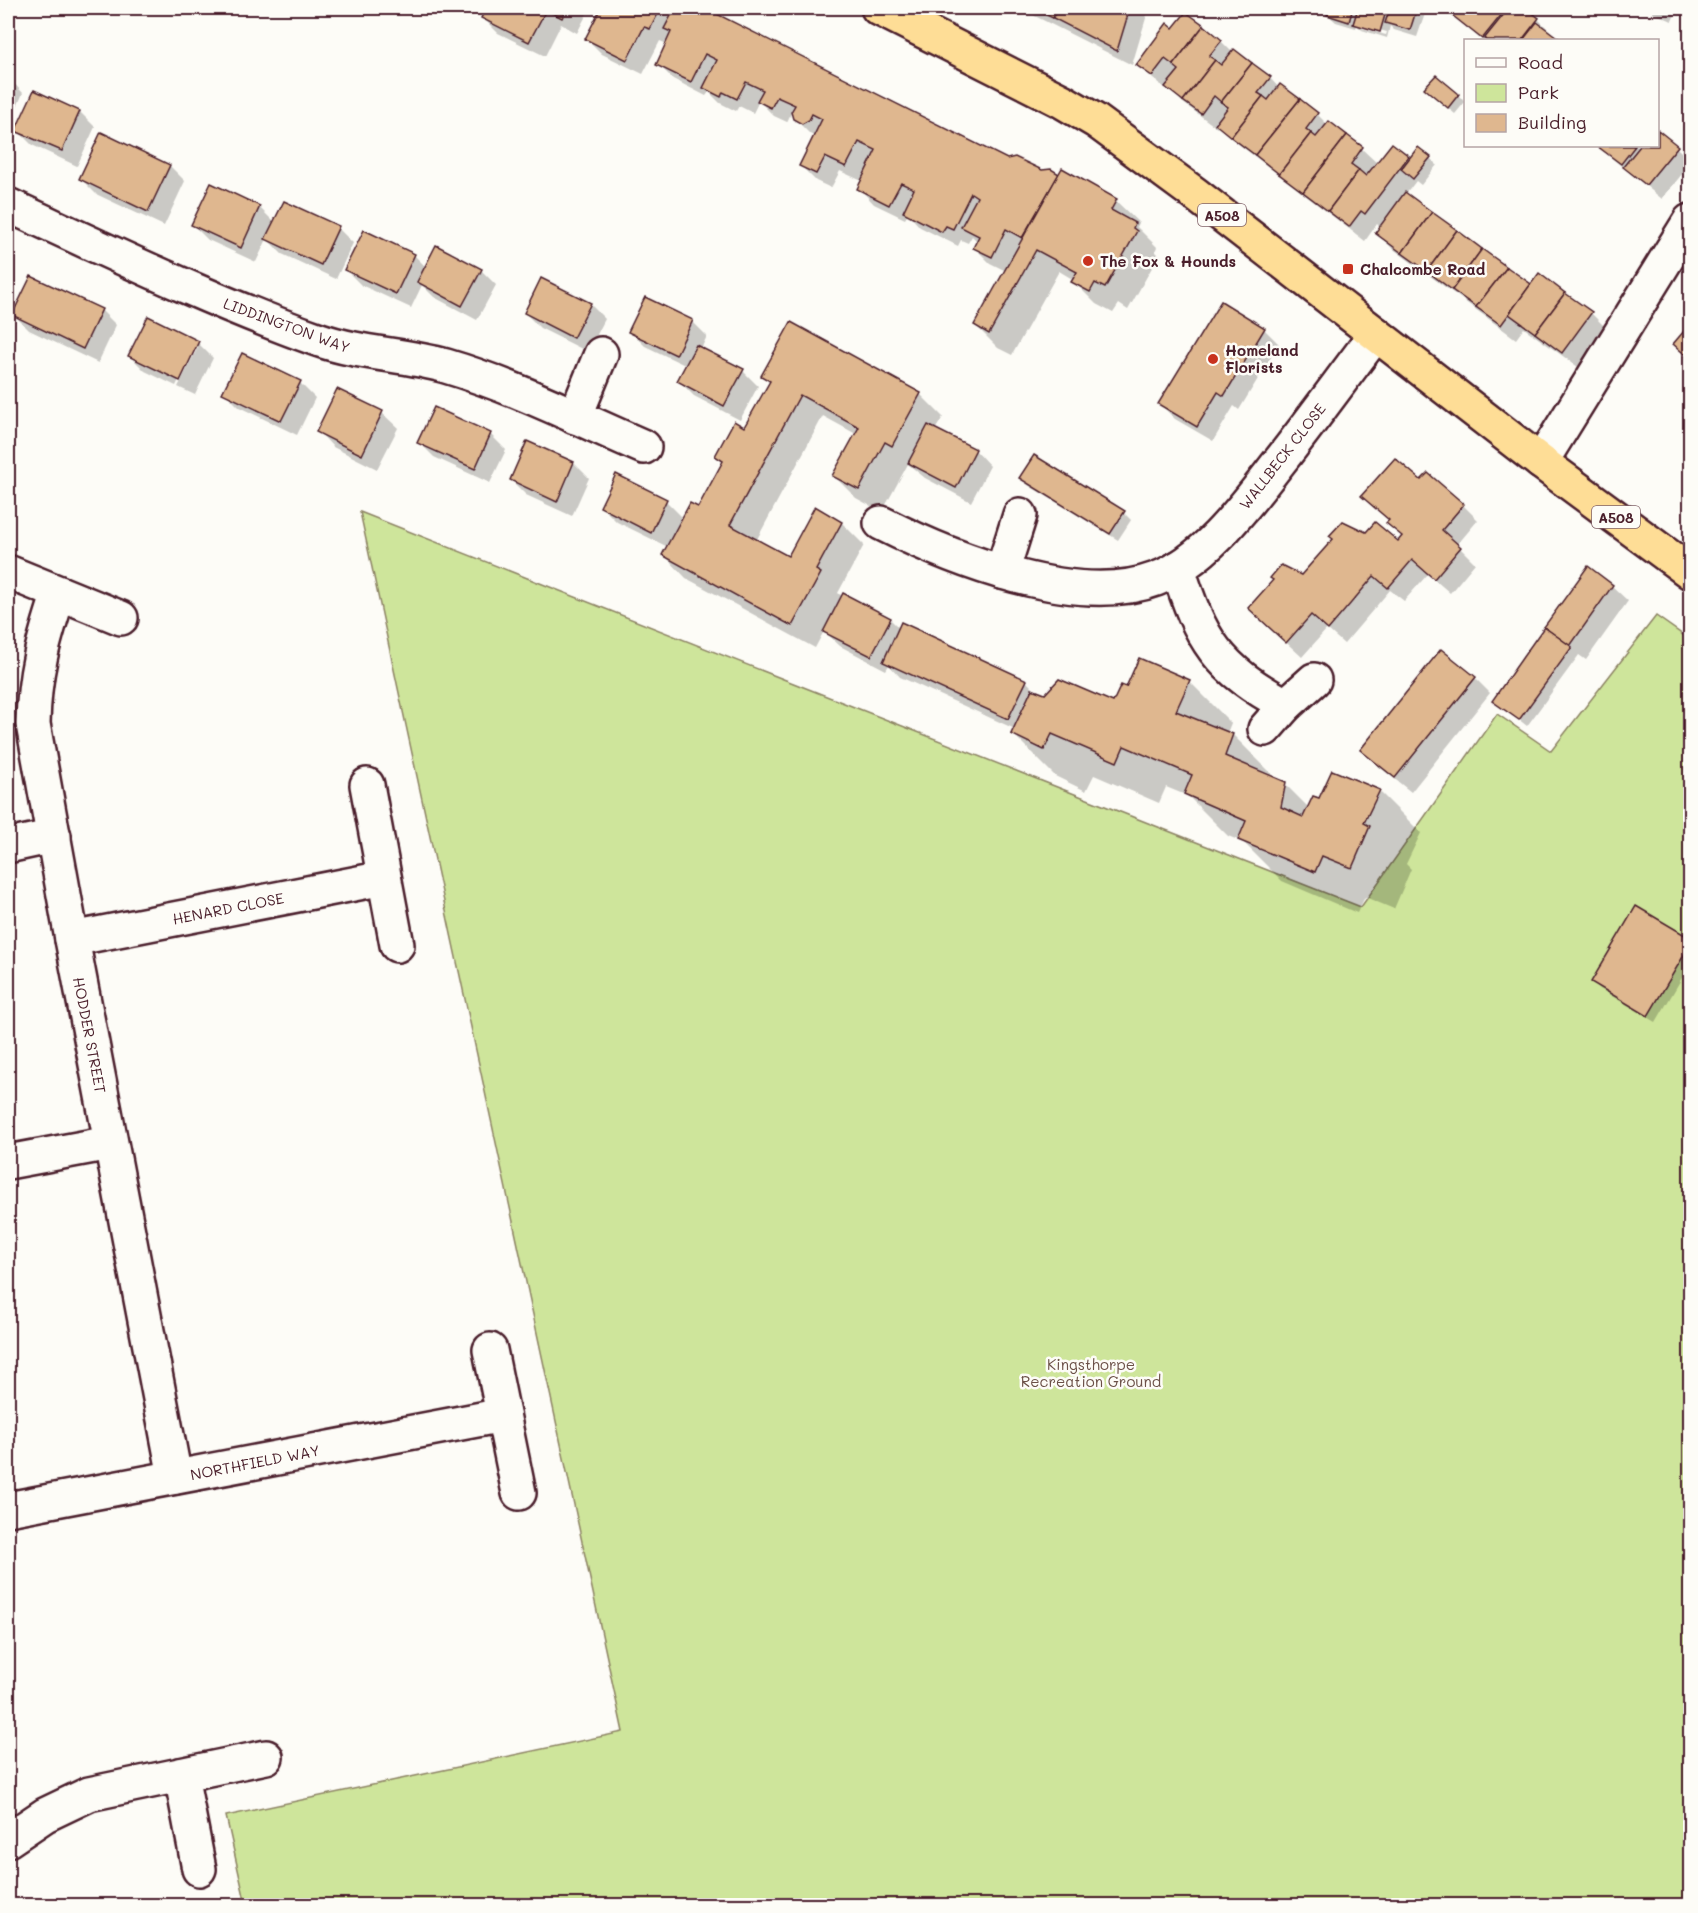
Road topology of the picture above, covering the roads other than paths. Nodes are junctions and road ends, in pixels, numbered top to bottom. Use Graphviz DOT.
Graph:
graph roads {
  1 [pos="878,8"];
  2 [pos="8,205"];
  3 [pos="1690,221"];
  4 [pos="1376,334"];
  5 [pos="601,354"];
  6 [pos="575,417"];
  7 [pos="644,447"];
  8 [pos="1541,462"];
  9 [pos="1020,515"];
  10 [pos="881,523"];
  11 [pos="1178,568"];
  12 [pos="8,572"];
  13 [pos="1002,572"];
  14 [pos="1690,572"];
  15 [pos="59,593"];
  16 [pos="121,618"];
  17 [pos="1314,680"];
  18 [pos="1286,705"];
  19 [pos="1265,729"];
  20 [pos="367,785"];
  21 [pos="54,836"];
  22 [pos="8,846"];
  23 [pos="384,878"];
  24 [pos="72,939"];
  25 [pos="397,945"];
  26 [pos="110,1143"];
  27 [pos="8,1162"];
  28 [pos="490,1350"];
  29 [pos="503,1415"];
  30 [pos="175,1477"];
  31 [pos="519,1493"];
  32 [pos="8,1509"];
  33 [pos="266,1757"];
  34 [pos="181,1775"];
  35 [pos="8,1840"];
  36 [pos="199,1869"];
  1 -- 4 [label="highway, A508"];
  2 -- 6 [label="street, LIDDINGTON WAY"];
  3 -- 8 [label="street"];
  4 -- 8 [label="highway, A508"];
  4 -- 11 [label="street, WALLBECK CLOSE"];
  5 -- 6 [label="street"];
  6 -- 7 [label="street, LIDDINGTON WAY"];
  8 -- 14 [label="highway, A508"];
  9 -- 13 [label="street"];
  10 -- 13 [label="street, WALLBECK CLOSE"];
  11 -- 13 [label="street, WALLBECK CLOSE"];
  11 -- 18 [label="street"];
  12 -- 15 [label="street"];
  15 -- 16 [label="street"];
  15 -- 21 [label="street, HODDER STREET"];
  17 -- 18 [label="street"];
  18 -- 19 [label="street"];
  20 -- 23 [label="street"];
  21 -- 22 [label="street"];
  21 -- 24 [label="street, HODDER STREET"];
  23 -- 24 [label="street, HENARD CLOSE"];
  23 -- 25 [label="street"];
  24 -- 26 [label="street, HODDER STREET"];
  26 -- 27 [label="street"];
  26 -- 30 [label="street, HODDER STREET"];
  28 -- 29 [label="street"];
  29 -- 30 [label="street, NORTHFIELD WAY"];
  29 -- 31 [label="street"];
  30 -- 32 [label="street, NORTHFIELD WAY"];
  33 -- 34 [label="street"];
  34 -- 35 [label="street"];
  34 -- 36 [label="street"];
}
